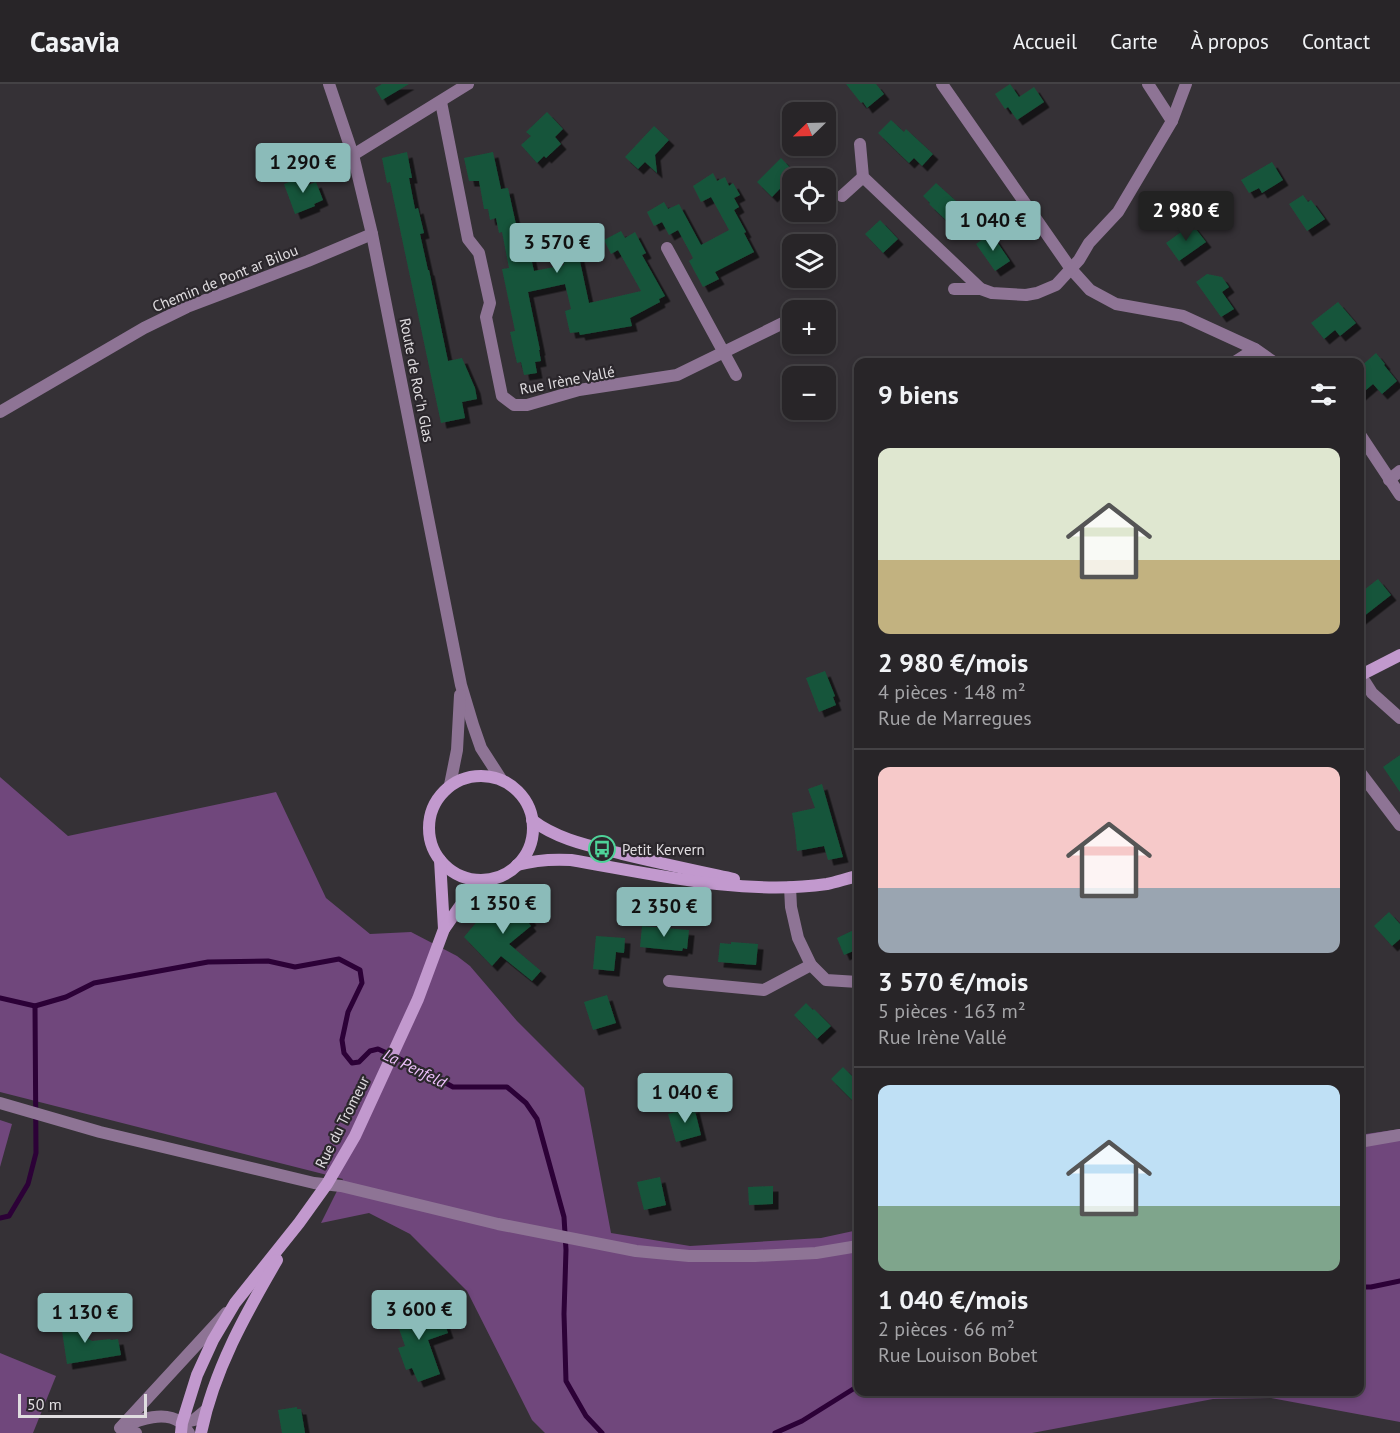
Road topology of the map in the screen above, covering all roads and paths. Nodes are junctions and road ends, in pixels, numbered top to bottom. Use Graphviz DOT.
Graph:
graph roads {
  1 [pos="329,84"];
  2 [pos="942,84"];
  3 [pos="1148,84"];
  4 [pos="1186,84"];
  5 [pos="462,86"];
  6 [pos="441,102"];
  7 [pos="1172,121"];
  8 [pos="860,144"];
  9 [pos="354,155"];
  10 [pos="863,177"];
  11 [pos="842,196"];
  12 [pos="372,234"];
  13 [pos="666,248"];
  14 [pos="1071,269"];
  15 [pos="954,289"];
  16 [pos="981,289"];
  17 [pos="782,324"];
  18 [pos="1255,350"];
  19 [pos="723,353"];
  20 [pos="1241,358"];
  21 [pos="1267,358"];
  22 [pos="736,375"];
  23 [pos="0,412"];
  24 [pos="1364,441"];
  25 [pos="1400,471"];
  26 [pos="1389,480"];
  27 [pos="1400,495"];
  28 [pos="1400,655"];
  29 [pos="1400,663"];
  30 [pos="1364,679"];
  31 [pos="1364,680"];
  32 [pos="1364,684"];
  33 [pos="461,685"];
  34 [pos="1400,718"];
  35 [pos="1364,778"];
  36 [pos="501,780"];
  37 [pos="450,785"];
  38 [pos="532,820"];
  39 [pos="1400,825"];
  40 [pos="440,860"];
  41 [pos="517,865"];
  42 [pos="854,877"];
  43 [pos="482,880"];
  44 [pos="768,886"];
  45 [pos="790,887"];
  46 [pos="444,929"];
  47 [pos="811,965"];
  48 [pos="669,981"];
  49 [pos="854,982"];
  50 [pos="0,1102"];
  51 [pos="1400,1135"];
  52 [pos="1364,1141"];
  53 [pos="327,1184"];
  54 [pos="299,1223"];
  55 [pos="854,1247"];
  56 [pos="235,1303"];
  57 [pos="205,1411"];
  58 [pos="117,1430"];
  59 [pos="184,1430"];
  60 [pos="136,1433"];
  61 [pos="201,1433"];
  1 -- 9 [label="street, Route de Roc'h Glas"];
  2 -- 14 [label="street"];
  3 -- 7 [label="street"];
  4 -- 7 [label="street"];
  5 -- 6 [label="street"];
  6 -- 9 [label="street"];
  6 -- 19 [label="street, Rue Irène Vallé"];
  7 -- 14 [label="street"];
  8 -- 10 [label="street"];
  9 -- 12 [label="street, Route de Roc'h Glas"];
  10 -- 11 [label="street"];
  10 -- 16 [label="street"];
  12 -- 23 [label="street, Chemin de Pont ar Bilou"];
  12 -- 33 [label="street, Route de Roc'h Glas"];
  13 -- 19 [label="street"];
  14 -- 16 [label="street"];
  14 -- 18 [label="street"];
  15 -- 16 [label="street"];
  17 -- 19 [label="street, Rue Irène Vallé"];
  18 -- 20 [label="street"];
  18 -- 21 [label="street"];
  19 -- 22 [label="street"];
  24 -- 26 [label="street"];
  25 -- 26 [label="street"];
  26 -- 27 [label="street"];
  28 -- 30 [label="main road"];
  29 -- 31 [label="main road"];
  32 -- 34 [label="street"];
  33 -- 36 [label="street, Route de Roc'h Glas"];
  33 -- 37 [label="street, Route de Roc'h Glas"];
  35 -- 39 [label="street"];
  36 -- 37 [label="main road"];
  36 -- 38 [label="main road"];
  37 -- 40 [label="main road"];
  38 -- 41 [label="main road"];
  38 -- 44 [label="main road"];
  40 -- 43 [label="main road"];
  40 -- 46 [label="main road, Rue du Tromeur"];
  41 -- 43 [label="main road"];
  41 -- 44 [label="main road"];
  42 -- 45 [label="main road"];
  43 -- 46 [label="main road, Rue du Tromeur"];
  44 -- 45 [label="main road"];
  45 -- 47 [label="street"];
  46 -- 53 [label="main road, Rue du Tromeur"];
  47 -- 48 [label="street"];
  47 -- 49 [label="street"];
  50 -- 53 [label="street"];
  51 -- 52 [label="street"];
  53 -- 54 [label="main road, Rue du Tromeur"];
  53 -- 55 [label="street"];
  54 -- 56 [label="main road, Rue du Tromeur"];
  54 -- 57 [label="main road, Rue du Tromeur"];
  56 -- 58 [label="street"];
  56 -- 59 [label="main road, Rue du Tromeur"];
  57 -- 59 [label="street"];
  57 -- 61 [label="main road, Rue du Tromeur"];
  58 -- 59 [label="street"];
  58 -- 60 [label="street"];
}
